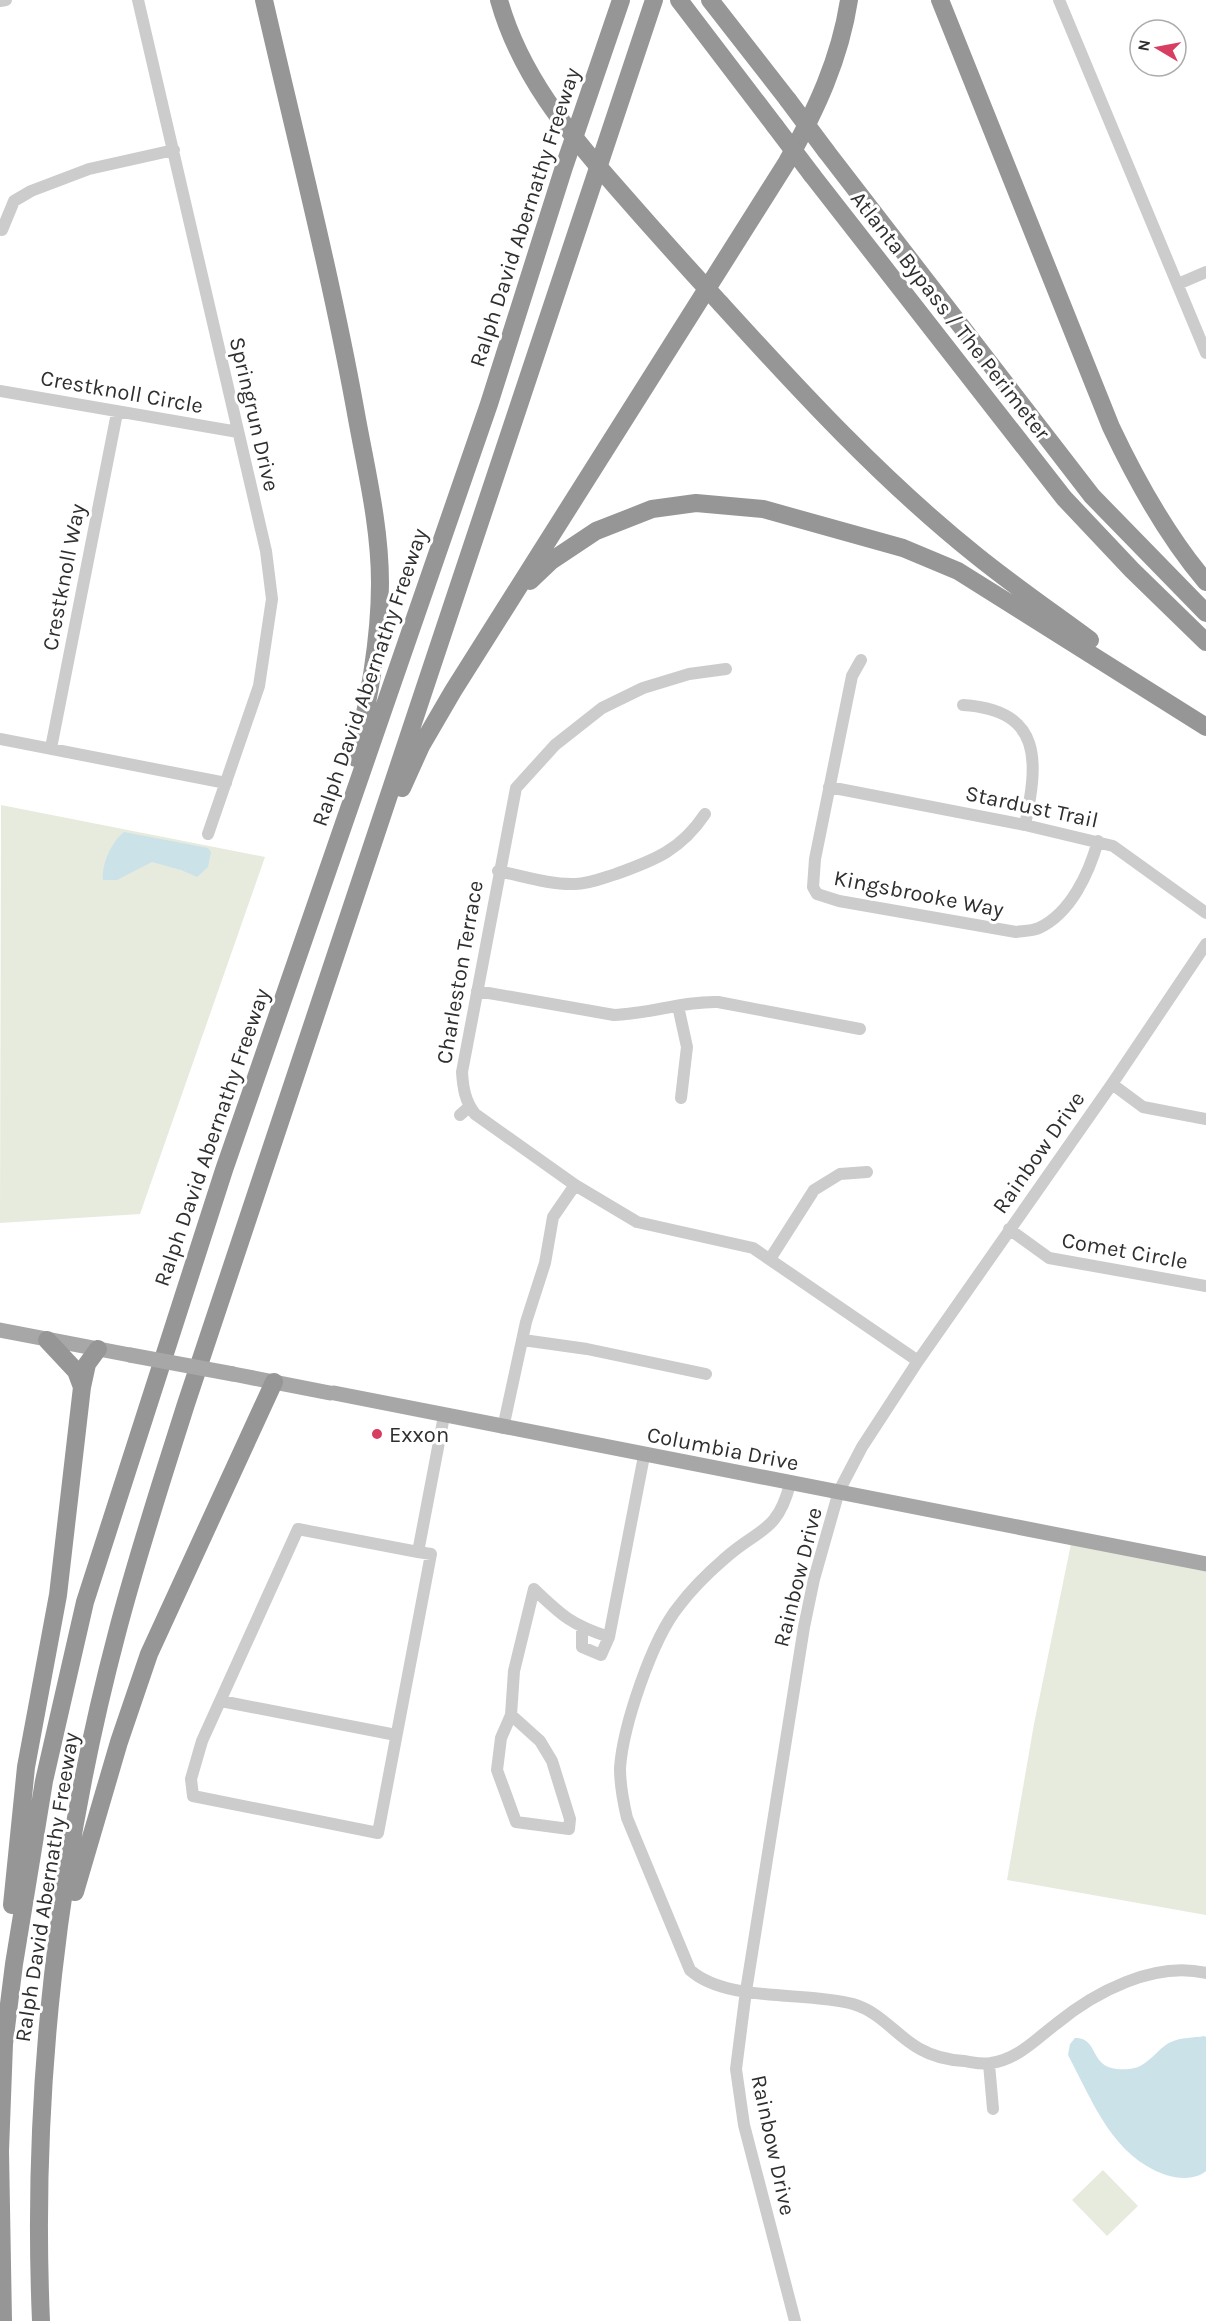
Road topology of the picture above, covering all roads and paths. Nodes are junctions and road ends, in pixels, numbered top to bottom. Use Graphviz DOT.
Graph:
graph roads {
  1 [pos="6,0"];
  2 [pos="138,0"];
  3 [pos="264,0"];
  4 [pos="499,0"];
  5 [pos="621,0"];
  6 [pos="654,0"];
  7 [pos="710,0"];
  8 [pos="721,0"];
  9 [pos="849,0"];
  10 [pos="940,0"];
  11 [pos="1059,0"];
  12 [pos="0,1"];
  13 [pos="680,2"];
  14 [pos="788,100"];
  15 [pos="174,150"];
  16 [pos="2,230"];
  17 [pos="1206,272"];
  18 [pos="1178,284"];
  19 [pos="1206,353"];
  20 [pos="0,391"];
  21 [pos="117,413"];
  22 [pos="238,432"];
  23 [pos="1206,582"];
  24 [pos="1206,613"];
  25 [pos="502,614"];
  26 [pos="1206,642"];
  27 [pos="861,660"];
  28 [pos="726,669"];
  29 [pos="963,705"];
  30 [pos="1206,724"];
  31 [pos="0,739"];
  32 [pos="51,748"];
  33 [pos="226,783"];
  34 [pos="829,787"];
  35 [pos="705,814"];
  36 [pos="1025,825"];
  37 [pos="342,828"];
  38 [pos="208,834"];
  39 [pos="1098,841"];
  40 [pos="498,871"];
  41 [pos="1206,913"];
  42 [pos="1206,944"];
  43 [pos="477,991"];
  44 [pos="678,1006"];
  45 [pos="316,1016"];
  46 [pos="860,1029"];
  47 [pos="1112,1084"];
  48 [pos="681,1098"];
  49 [pos="1206,1119"];
  50 [pos="867,1172"];
  51 [pos="575,1185"];
  52 [pos="1009,1229"];
  53 [pos="770,1259"];
  54 [pos="1206,1286"];
  55 [pos="0,1330"];
  56 [pos="47,1340"];
  57 [pos="523,1340"];
  58 [pos="98,1349"];
  59 [pos="918,1360"];
  60 [pos="706,1374"];
  61 [pos="274,1382"];
  62 [pos="82,1387"];
  63 [pos="444,1416"];
  64 [pos="503,1428"];
  65 [pos="644,1456"];
  66 [pos="790,1484"];
  67 [pos="839,1491"];
  68 [pos="418,1552"];
  69 [pos="1206,1564"];
  70 [pos="582,1628"];
  71 [pos="609,1637"];
  72 [pos="221,1701"];
  73 [pos="512,1715"];
  74 [pos="396,1736"];
  75 [pos="54,1970"];
  76 [pos="1206,1973"];
  77 [pos="746,1991"];
  78 [pos="4,2044"];
  79 [pos="989,2064"];
  80 [pos="993,2109"];
  81 [pos="3,2321"];
  82 [pos="41,2321"];
  83 [pos="795,2321"];
  1 -- 12 [label="street"];
  2 -- 15 [label="street, Springrun Drive"];
  3 -- 37 [label="highway"];
  4 -- 30 [label="highway, bridge"];
  5 -- 37 [label="highway, Ralph David Abernathy Freeway"];
  6 -- 45 [label="highway, Ralph David Abernathy Freeway"];
  7 -- 14 [label="highway, Atlanta Bypass / The Perimeter"];
  8 -- 14 [label="highway"];
  9 -- 25 [label="highway"];
  10 -- 23 [label="highway"];
  11 -- 18 [label="street"];
  13 -- 26 [label="highway, Atlanta Bypass / The Perimeter, bridge"];
  14 -- 24 [label="highway, Atlanta Bypass / The Perimeter, bridge"];
  15 -- 16 [label="street"];
  15 -- 22 [label="street, Springrun Drive"];
  17 -- 18 [label="street"];
  18 -- 19 [label="street"];
  20 -- 21 [label="street, Crestknoll Circle"];
  21 -- 22 [label="street, Crestknoll Circle"];
  21 -- 32 [label="street, Crestknoll Way"];
  22 -- 33 [label="street, Springrun Drive"];
  25 -- 30 [label="highway"];
  25 -- 45 [label="highway"];
  27 -- 34 [label="street, Kingsbrooke Way"];
  28 -- 40 [label="street, Charleston Terrace"];
  29 -- 36 [label="street"];
  31 -- 32 [label="street"];
  32 -- 33 [label="street"];
  33 -- 38 [label="street, Springrun Drive"];
  34 -- 36 [label="street, Stardust Trail"];
  34 -- 39 [label="street, Kingsbrooke Way"];
  35 -- 40 [label="street"];
  36 -- 39 [label="street, Stardust Trail"];
  37 -- 78 [label="highway, Ralph David Abernathy Freeway"];
  39 -- 41 [label="street, Stardust Trail"];
  40 -- 43 [label="street, Charleston Terrace"];
  42 -- 47 [label="street, Rainbow Drive"];
  43 -- 44 [label="street"];
  43 -- 51 [label="street, Charleston Terrace"];
  44 -- 46 [label="street"];
  44 -- 48 [label="street"];
  45 -- 75 [label="highway, Ralph David Abernathy Freeway"];
  47 -- 49 [label="street"];
  47 -- 52 [label="street, Rainbow Drive"];
  50 -- 53 [label="street"];
  51 -- 53 [label="street, Charleston Terrace"];
  51 -- 57 [label="street"];
  52 -- 54 [label="street, Comet Circle"];
  52 -- 59 [label="street, Rainbow Drive"];
  53 -- 59 [label="street, Charleston Terrace"];
  55 -- 56 [label="main road"];
  56 -- 58 [label="main road"];
  56 -- 62 [label="highway"];
  57 -- 60 [label="street"];
  57 -- 64 [label="street"];
  58 -- 61 [label="main road, Columbia Drive, bridge"];
  58 -- 62 [label="highway"];
  59 -- 67 [label="street, Rainbow Drive"];
  61 -- 63 [label="main road, Columbia Drive"];
  61 -- 75 [label="highway"];
  62 -- 78 [label="highway"];
  63 -- 64 [label="main road, Columbia Drive"];
  63 -- 68 [label="street"];
  64 -- 65 [label="main road, Columbia Drive"];
  65 -- 66 [label="main road, Columbia Drive"];
  65 -- 71 [label="street"];
  66 -- 67 [label="main road, Columbia Drive"];
  66 -- 77 [label="street"];
  67 -- 69 [label="main road, Columbia Drive"];
  67 -- 77 [label="street, Rainbow Drive"];
  68 -- 72 [label="street"];
  68 -- 74 [label="street"];
  70 -- 71 [label="street"];
  70 -- 71 [label="street"];
  70 -- 73 [label="street"];
  72 -- 74 [label="street"];
  72 -- 74 [label="street"];
  73 -- 73 [label="street"];
  75 -- 82 [label="highway, Ralph David Abernathy Freeway"];
  76 -- 79 [label="street"];
  77 -- 79 [label="street"];
  77 -- 83 [label="street, Rainbow Drive"];
  78 -- 81 [label="highway, Ralph David Abernathy Freeway"];
  79 -- 80 [label="street"];
}
